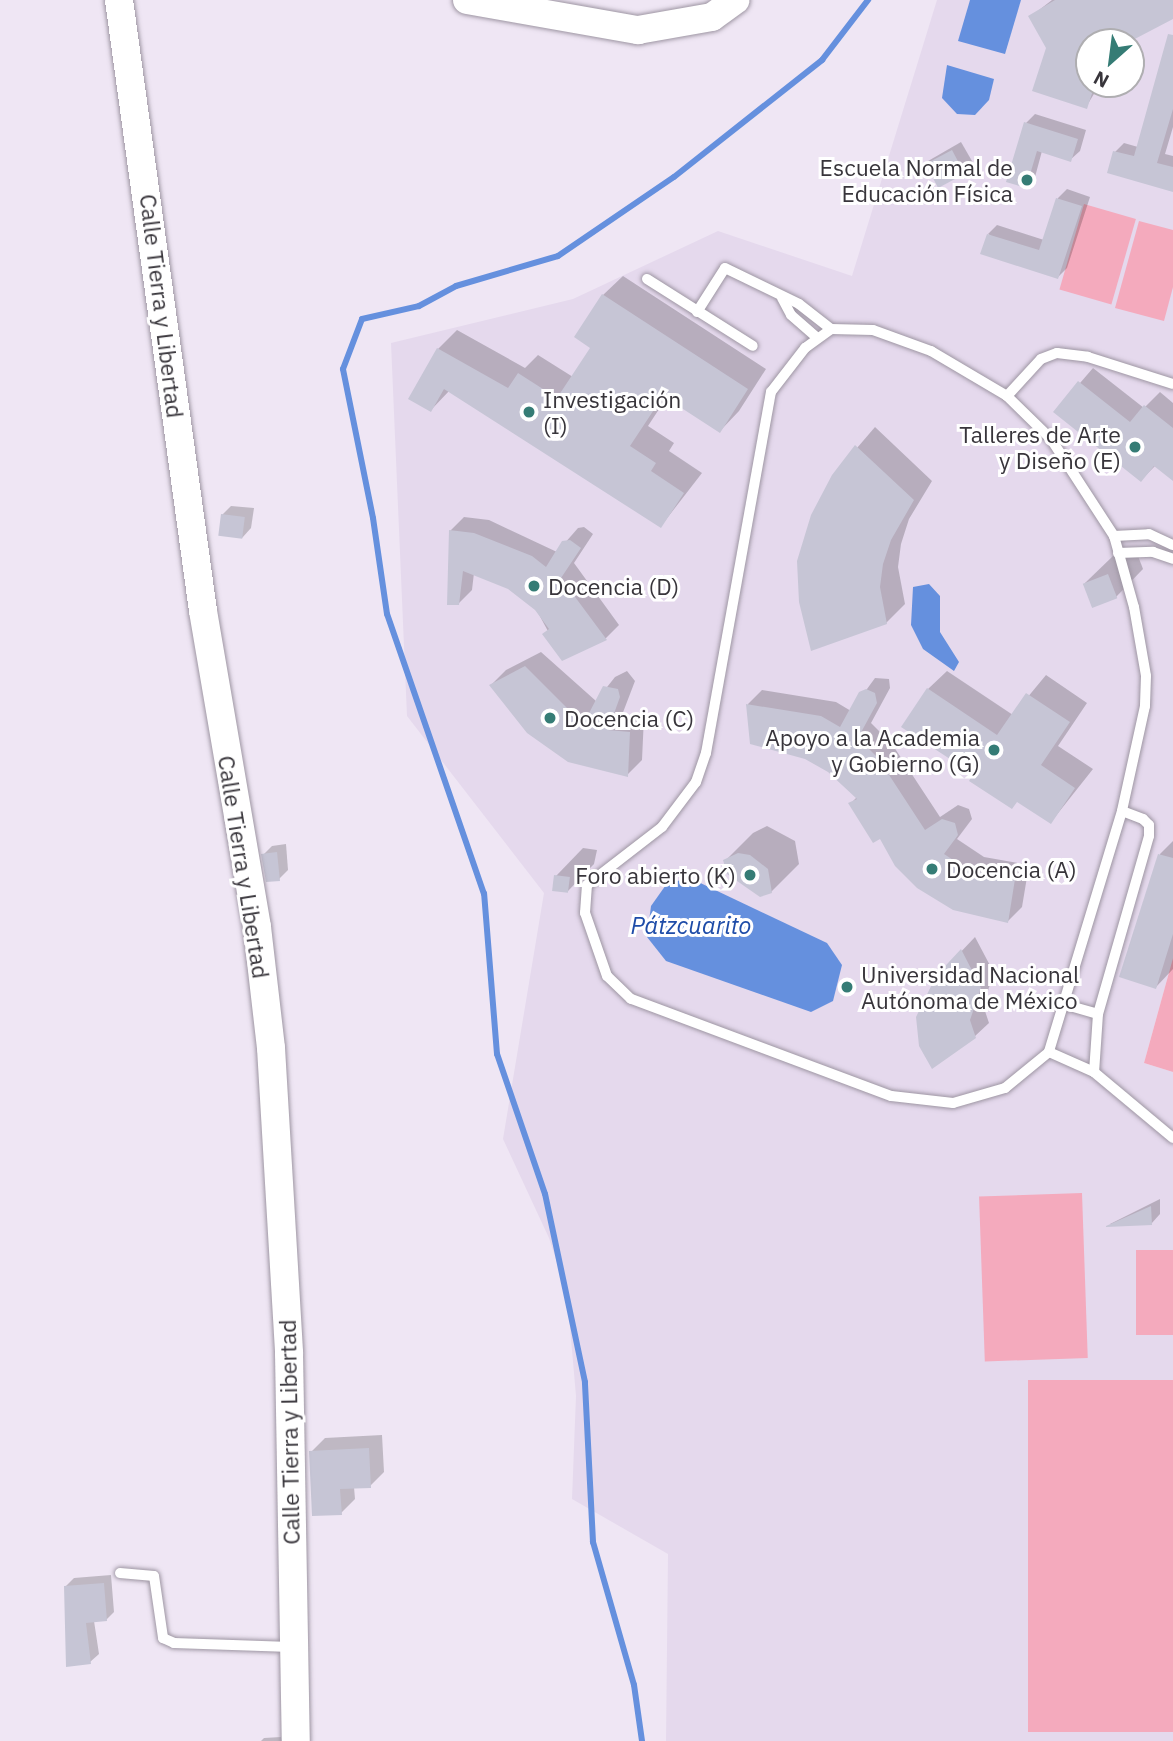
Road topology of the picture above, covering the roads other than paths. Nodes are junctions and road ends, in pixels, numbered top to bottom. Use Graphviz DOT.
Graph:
graph roads {
  1 [pos="119,0"];
  2 [pos="467,0"];
  3 [pos="540,0"];
  4 [pos="715,0"];
  5 [pos="735,0"];
  6 [pos="612,19"];
  7 [pos="647,279"];
  8 [pos="782,298"];
  9 [pos="697,312"];
  10 [pos="831,329"];
  11 [pos="817,338"];
  12 [pos="753,346"];
  13 [pos="1173,384"];
  14 [pos="1007,396"];
  15 [pos="1114,536"];
  16 [pos="1173,545"];
  17 [pos="1118,553"];
  18 [pos="1172,562"];
  19 [pos="1122,811"];
  20 [pos="1063,1004"];
  21 [pos="1098,1014"];
  22 [pos="1049,1052"];
  23 [pos="1094,1072"];
  24 [pos="1173,1138"];
  25 [pos="120,1573"];
  26 [pos="293,1647"];
  27 [pos="296,1741"];
  1 -- 26 [label="street, Calle Tierra y Libertad"];
  2 -- 6 [label="street"];
  3 -- 6 [label="street"];
  4 -- 6 [label="street"];
  5 -- 6 [label="street"];
  7 -- 9 [label="lane"];
  8 -- 9 [label="lane"];
  8 -- 10 [label="lane"];
  8 -- 11 [label="lane"];
  9 -- 12 [label="lane"];
  10 -- 11 [label="lane"];
  10 -- 14 [label="lane"];
  11 -- 22 [label="lane"];
  13 -- 14 [label="lane"];
  14 -- 15 [label="lane"];
  15 -- 16 [label="lane"];
  15 -- 17 [label="lane"];
  17 -- 18 [label="lane"];
  17 -- 19 [label="lane"];
  19 -- 20 [label="lane"];
  19 -- 21 [label="lane"];
  20 -- 21 [label="lane"];
  20 -- 22 [label="lane"];
  21 -- 23 [label="lane"];
  22 -- 23 [label="lane"];
  23 -- 24 [label="lane"];
  25 -- 26 [label="lane"];
  26 -- 27 [label="street, Calle Tierra y Libertad"];
}
